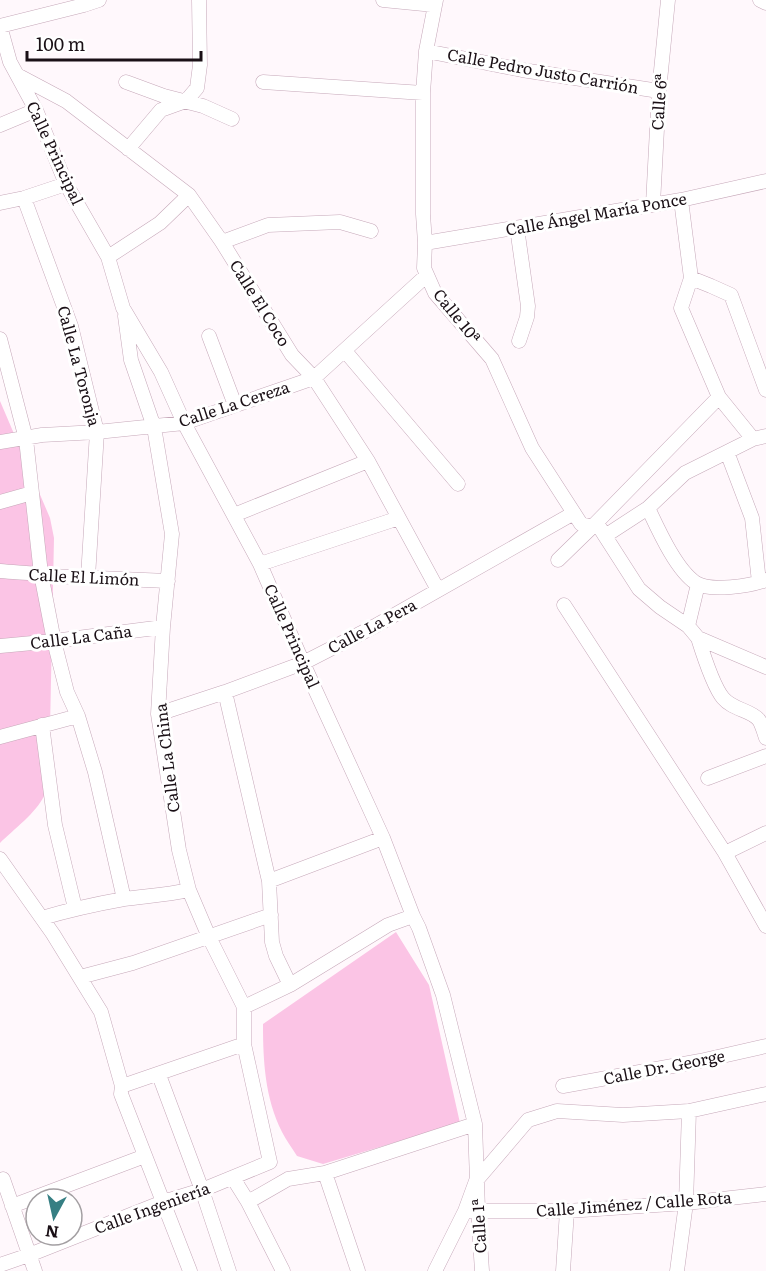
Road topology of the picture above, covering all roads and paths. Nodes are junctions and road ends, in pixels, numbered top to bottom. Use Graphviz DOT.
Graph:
graph roads {
  1 [pos="99,0"];
  2 [pos="199,0"];
  3 [pos="383,0"];
  4 [pos="668,0"];
  5 [pos="760,0"];
  6 [pos="435,2"];
  7 [pos="766,3"];
  8 [pos="0,26"];
  9 [pos="3,43"];
  10 [pos="426,51"];
  11 [pos="17,75"];
  12 [pos="126,82"];
  13 [pos="263,82"];
  14 [pos="659,91"];
  15 [pos="423,93"];
  16 [pos="186,101"];
  17 [pos="36,110"];
  18 [pos="232,119"];
  19 [pos="0,125"];
  20 [pos="128,149"];
  21 [pos="766,181"];
  22 [pos="66,184"];
  23 [pos="189,195"];
  24 [pos="24,198"];
  25 [pos="681,200"];
  26 [pos="0,203"];
  27 [pos="654,204"];
  28 [pos="517,228"];
  29 [pos="371,231"];
  30 [pos="222,242"];
  31 [pos="425,243"];
  32 [pos="108,257"];
  33 [pos="427,275"];
  34 [pos="691,278"];
  35 [pos="123,308"];
  36 [pos="209,336"];
  37 [pos="0,339"];
  38 [pos="519,341"];
  39 [pos="345,351"];
  40 [pos="314,378"];
  41 [pos="766,390"];
  42 [pos="719,397"];
  43 [pos="235,405"];
  44 [pos="184,423"];
  45 [pos="154,427"];
  46 [pos="97,432"];
  47 [pos="760,438"];
  48 [pos="26,439"];
  49 [pos="0,442"];
  50 [pos="727,452"];
  51 [pos="368,460"];
  52 [pos="458,484"];
  53 [pos="32,494"];
  54 [pos="0,502"];
  55 [pos="648,508"];
  56 [pos="574,513"];
  57 [pos="234,515"];
  58 [pos="399,518"];
  59 [pos="594,525"];
  60 [pos="605,536"];
  61 [pos="558,560"];
  62 [pos="260,564"];
  63 [pos="0,571"];
  64 [pos="41,574"];
  65 [pos="88,577"];
  66 [pos="168,581"];
  67 [pos="763,581"];
  68 [pos="698,584"];
  69 [pos="438,590"];
  70 [pos="564,605"];
  71 [pos="688,626"];
  72 [pos="163,627"];
  73 [pos="698,638"];
  74 [pos="54,641"];
  75 [pos="0,646"];
  76 [pos="303,663"];
  77 [pos="766,667"];
  78 [pos="225,692"];
  79 [pos="158,714"];
  80 [pos="78,716"];
  81 [pos="42,725"];
  82 [pos="0,737"];
  83 [pos="766,738"];
  84 [pos="766,756"];
  85 [pos="708,778"];
  86 [pos="766,833"];
  87 [pos="383,838"];
  88 [pos="725,853"];
  89 [pos="0,859"];
  90 [pos="268,881"];
  91 [pos="189,890"];
  92 [pos="124,899"];
  93 [pos="75,908"];
  94 [pos="271,915"];
  95 [pos="412,916"];
  96 [pos="42,918"];
  97 [pos="766,926"];
  98 [pos="209,937"];
  99 [pos="80,977"];
  100 [pos="290,985"];
  101 [pos="244,1007"];
  102 [pos="244,1044"];
  103 [pos="766,1046"];
  104 [pos="159,1075"];
  105 [pos="122,1086"];
  106 [pos="563,1086"];
  107 [pos="766,1094"];
  108 [pos="689,1111"];
  109 [pos="475,1124"];
  110 [pos="145,1156"];
  111 [pos="270,1162"];
  112 [pos="325,1173"];
  113 [pos="232,1178"];
  114 [pos="3,1179"];
  115 [pos="288,1179"];
  116 [pos="476,1181"];
  117 [pos="202,1190"];
  118 [pos="766,1194"];
  119 [pos="163,1202"];
  120 [pos="248,1202"];
  121 [pos="686,1203"];
  122 [pos="12,1206"];
  123 [pos="472,1210"];
  124 [pos="567,1211"];
  125 [pos="29,1255"];
  126 [pos="0,1265"];
  127 [pos="35,1271"];
  128 [pos="190,1271"];
  129 [pos="229,1271"];
  130 [pos="283,1271"];
  131 [pos="358,1271"];
  132 [pos="435,1271"];
  133 [pos="482,1271"];
  134 [pos="563,1271"];
  135 [pos="677,1271"];
  1 -- 8 [label="street"];
  2 -- 16 [label="street"];
  3 -- 6 [label="street"];
  4 -- 14 [label="street, Calle 6ª"];
  5 -- 7 [label="street"];
  6 -- 10 [label="street, Calle 10ª"];
  8 -- 9 [label="street, Calle Principal"];
  9 -- 11 [label="street, Calle Principal"];
  10 -- 14 [label="street, Calle Pedro Justo Carrión"];
  10 -- 15 [label="street, Calle 10ª"];
  11 -- 17 [label="street, Calle Principal"];
  11 -- 20 [label="street, Calle El Coco"];
  12 -- 16 [label="street"];
  13 -- 15 [label="street"];
  14 -- 27 [label="street, Calle 6ª"];
  15 -- 31 [label="street, Calle 10ª"];
  16 -- 18 [label="street"];
  16 -- 20 [label="street"];
  17 -- 19 [label="street"];
  17 -- 22 [label="street, Calle Principal"];
  20 -- 23 [label="street, Calle El Coco"];
  21 -- 25 [label="street, Calle Ángel María Ponce"];
  22 -- 24 [label="street"];
  22 -- 32 [label="street, Calle Principal"];
  23 -- 30 [label="street, Calle El Coco"];
  23 -- 32 [label="street"];
  24 -- 26 [label="street"];
  24 -- 46 [label="street, Calle La Toronja"];
  25 -- 27 [label="street, Calle Ángel María Ponce"];
  25 -- 34 [label="street"];
  27 -- 28 [label="street, Calle Ángel María Ponce"];
  28 -- 31 [label="street, Calle Ángel María Ponce"];
  28 -- 38 [label="street"];
  29 -- 30 [label="street"];
  30 -- 40 [label="street, Calle El Coco"];
  31 -- 33 [label="street, Calle 10ª"];
  32 -- 35 [label="street, Calle Principal"];
  33 -- 39 [label="street, Calle La Cereza"];
  33 -- 56 [label="street, Calle 10ª"];
  34 -- 41 [label="street"];
  34 -- 42 [label="street"];
  35 -- 44 [label="street, Calle Principal"];
  35 -- 45 [label="street, Calle La China"];
  36 -- 43 [label="street"];
  37 -- 48 [label="street"];
  39 -- 40 [label="street, Calle La Cereza"];
  39 -- 52 [label="street"];
  40 -- 43 [label="street, Calle La Cereza"];
  40 -- 51 [label="street, Calle El Coco"];
  42 -- 47 [label="street"];
  42 -- 59 [label="street"];
  43 -- 44 [label="street, Calle La Cereza"];
  44 -- 45 [label="street, Calle La Cereza"];
  44 -- 57 [label="street, Calle Principal"];
  45 -- 46 [label="street, Calle La Cereza"];
  45 -- 66 [label="street, Calle La China"];
  46 -- 48 [label="street, Calle La Cereza"];
  46 -- 65 [label="street, Calle La Toronja"];
  47 -- 50 [label="street"];
  48 -- 49 [label="street, Calle La Cereza"];
  48 -- 53 [label="street"];
  50 -- 55 [label="street"];
  50 -- 67 [label="street"];
  51 -- 57 [label="street"];
  51 -- 58 [label="street, Calle El Coco"];
  53 -- 54 [label="street"];
  53 -- 64 [label="street"];
  55 -- 60 [label="street"];
  55 -- 68 [label="street"];
  56 -- 59 [label="street, Calle 10ª"];
  56 -- 69 [label="street, Calle La Pera"];
  57 -- 62 [label="street, Calle Principal"];
  58 -- 62 [label="street"];
  58 -- 69 [label="street, Calle El Coco"];
  59 -- 60 [label="street"];
  59 -- 61 [label="street"];
  60 -- 71 [label="street"];
  62 -- 76 [label="street, Calle Principal"];
  63 -- 64 [label="street, Calle El Limón"];
  64 -- 65 [label="street, Calle El Limón"];
  64 -- 74 [label="street"];
  65 -- 66 [label="street, Calle El Limón"];
  66 -- 72 [label="street, Calle La China"];
  67 -- 68 [label="street"];
  68 -- 71 [label="street"];
  69 -- 76 [label="street, Calle La Pera"];
  70 -- 88 [label="street"];
  71 -- 73 [label="street"];
  72 -- 74 [label="street, Calle La Caña"];
  72 -- 79 [label="street, Calle La China"];
  73 -- 77 [label="street"];
  73 -- 83 [label="street"];
  74 -- 75 [label="street, Calle La Caña"];
  74 -- 80 [label="street"];
  76 -- 78 [label="street, Calle La Pera"];
  76 -- 87 [label="street, Calle Principal"];
  78 -- 79 [label="street, Calle La Pera"];
  78 -- 90 [label="street"];
  79 -- 91 [label="street, Calle La China"];
  80 -- 81 [label="street"];
  80 -- 92 [label="street"];
  81 -- 82 [label="street"];
  81 -- 93 [label="street"];
  84 -- 85 [label="street"];
  86 -- 88 [label="street"];
  87 -- 90 [label="street"];
  87 -- 95 [label="street, Calle Principal"];
  88 -- 97 [label="street"];
  89 -- 96 [label="street"];
  90 -- 94 [label="street"];
  91 -- 92 [label="street"];
  91 -- 98 [label="street, Calle La China"];
  92 -- 93 [label="street"];
  93 -- 96 [label="street"];
  94 -- 98 [label="street"];
  94 -- 100 [label="street"];
  95 -- 100 [label="street"];
  95 -- 109 [label="street, Calle Principal"];
  96 -- 99 [label="street"];
  98 -- 99 [label="street"];
  98 -- 101 [label="street, Calle La China"];
  99 -- 105 [label="street"];
  100 -- 101 [label="street"];
  101 -- 102 [label="street, Calle La China"];
  102 -- 104 [label="street"];
  102 -- 111 [label="street, Calle La China"];
  103 -- 106 [label="street, Calle Dr. George"];
  104 -- 105 [label="street"];
  104 -- 117 [label="street"];
  105 -- 110 [label="street"];
  107 -- 108 [label="street"];
  108 -- 116 [label="street"];
  108 -- 121 [label="street"];
  109 -- 112 [label="street"];
  109 -- 116 [label="street, Calle Principal"];
  110 -- 119 [label="street"];
  110 -- 122 [label="street"];
  111 -- 113 [label="street, Calle Ingeniería"];
  111 -- 115 [label="street"];
  112 -- 115 [label="street"];
  112 -- 131 [label="street"];
  113 -- 117 [label="street, Calle Ingeniería"];
  113 -- 120 [label="street"];
  114 -- 122 [label="street"];
  115 -- 120 [label="street"];
  116 -- 123 [label="street, Calle 1ª"];
  117 -- 119 [label="street, Calle Ingeniería"];
  117 -- 129 [label="street"];
  118 -- 121 [label="street, Calle Jiménez / Calle Rota"];
  119 -- 125 [label="street, Calle Ingeniería"];
  119 -- 128 [label="street"];
  120 -- 130 [label="street"];
  121 -- 124 [label="street, Calle Jiménez / Calle Rota"];
  121 -- 135 [label="street"];
  122 -- 125 [label="street"];
  123 -- 124 [label="street, Calle Jiménez / Calle Rota"];
  123 -- 132 [label="street"];
  123 -- 133 [label="street, Calle 1ª"];
  124 -- 134 [label="street"];
  125 -- 126 [label="street, Calle Ingeniería"];
  125 -- 127 [label="street"];
}
